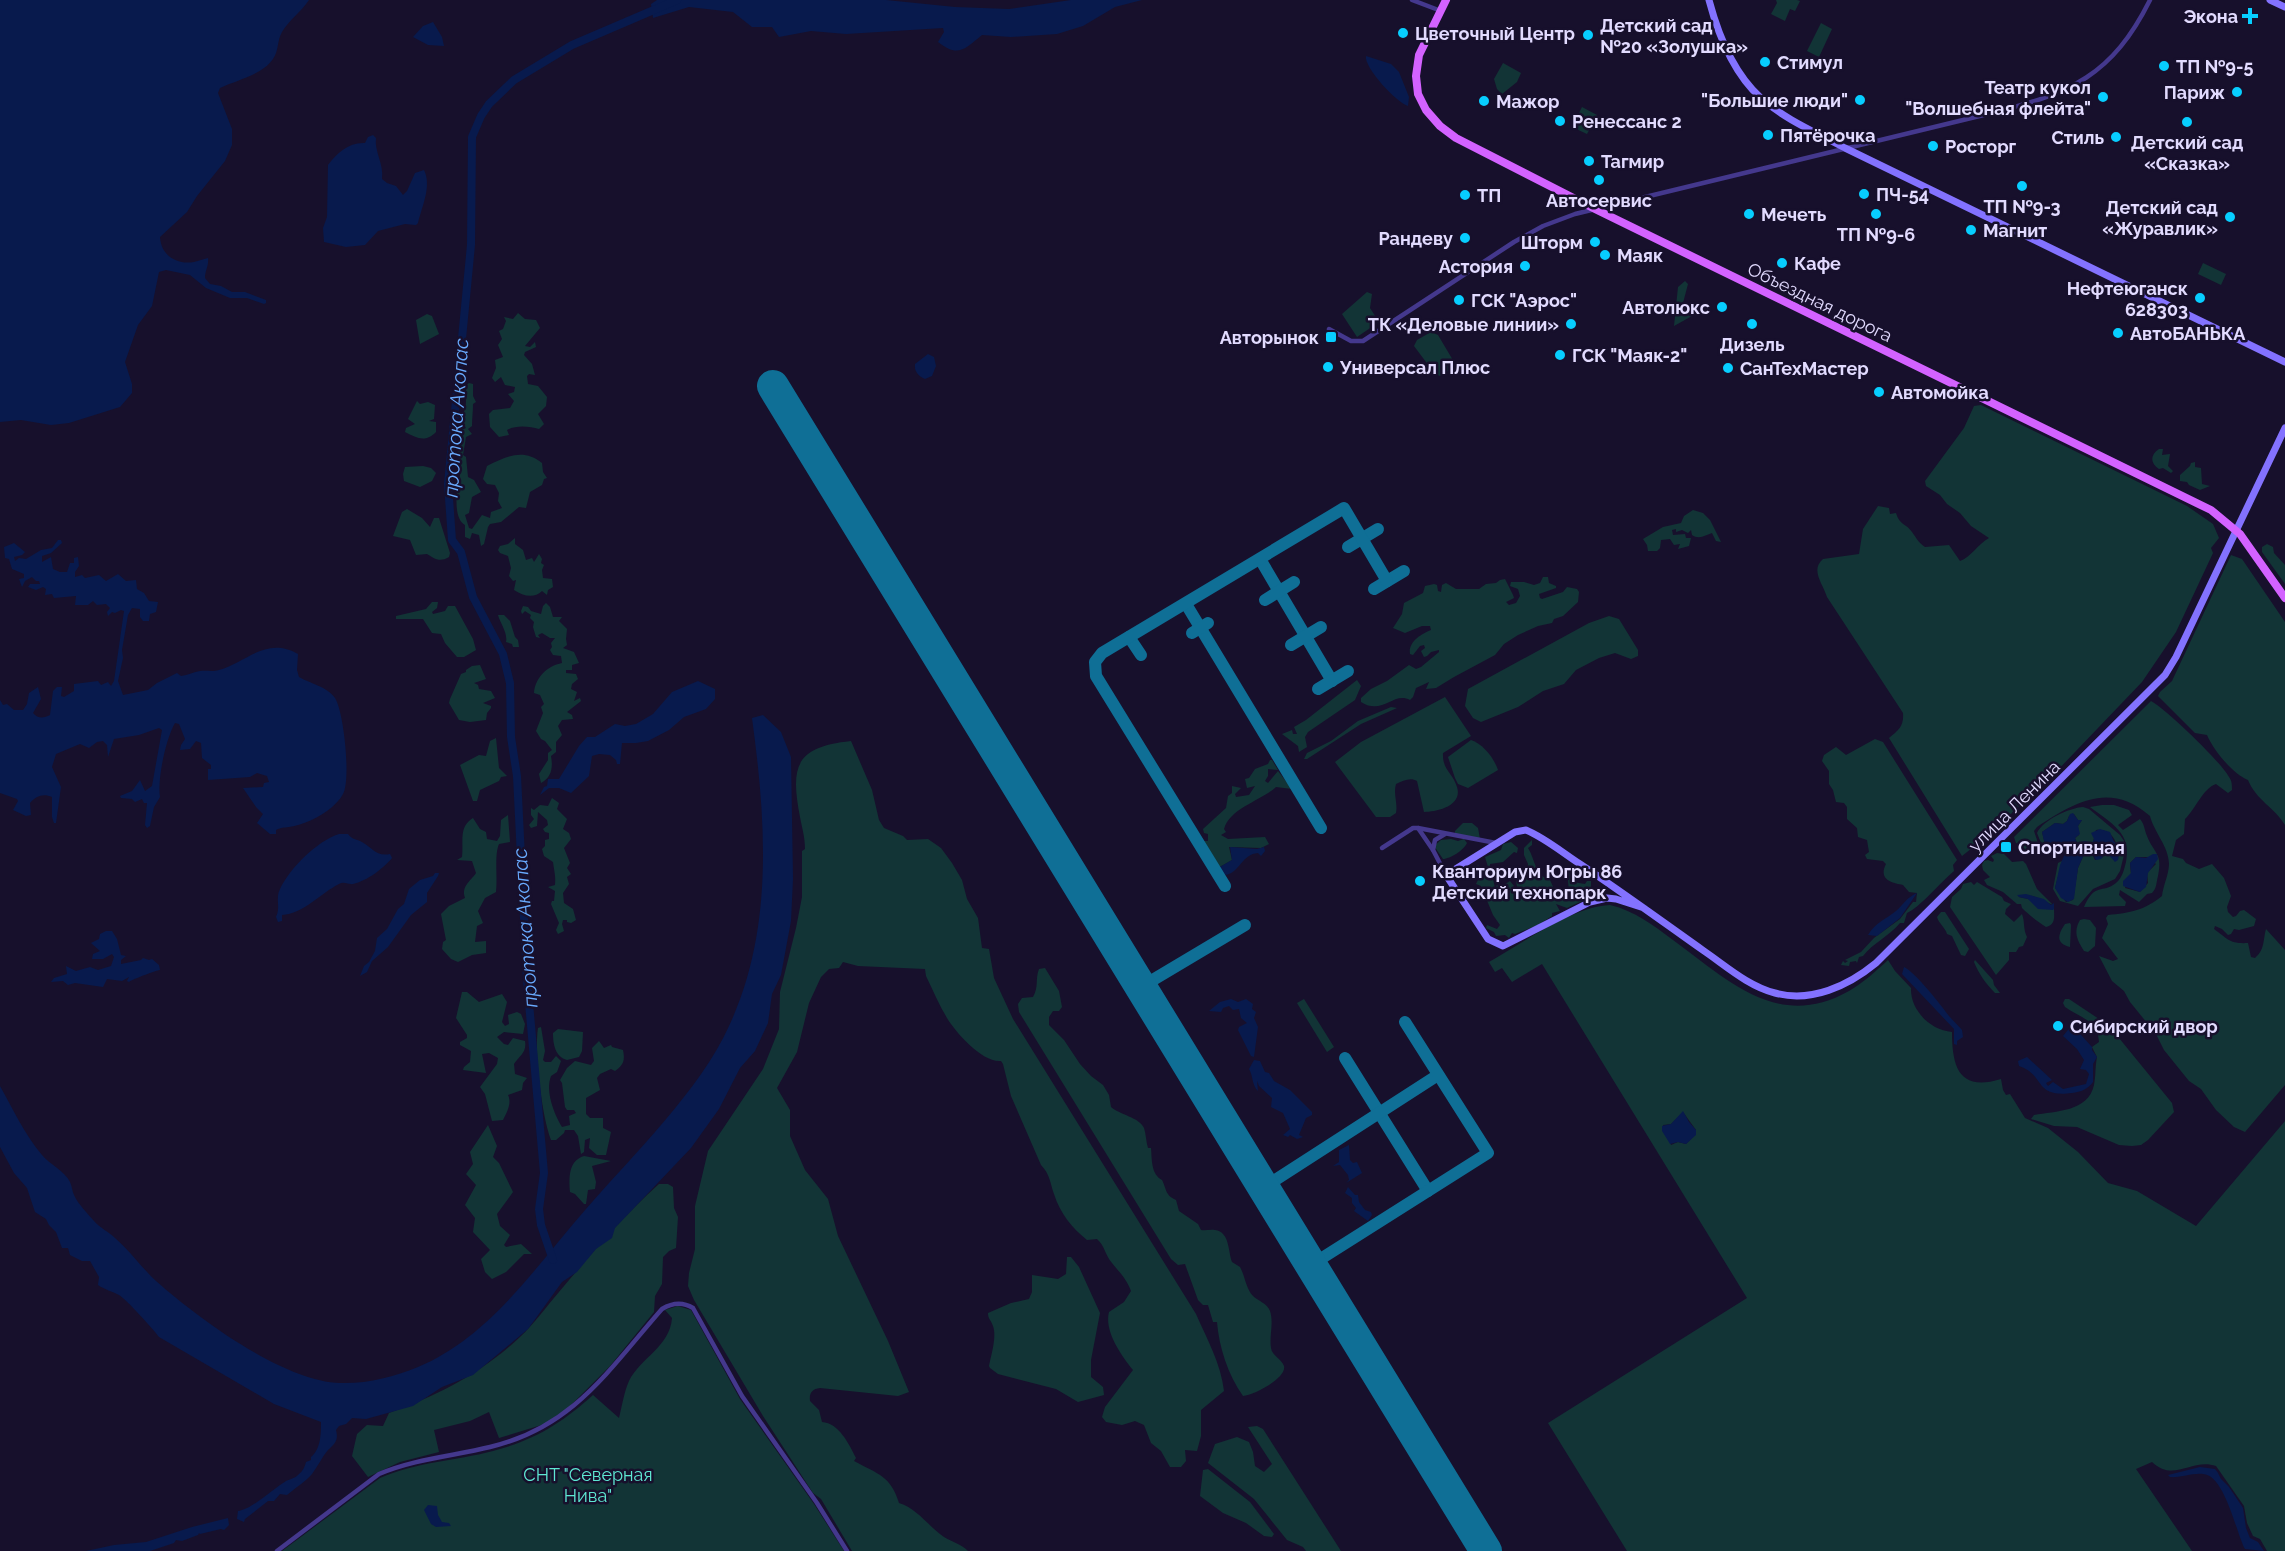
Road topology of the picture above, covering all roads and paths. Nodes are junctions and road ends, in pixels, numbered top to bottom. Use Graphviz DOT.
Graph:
graph roads {
  1 [pos="1413,0"];
  2 [pos="1446,0"];
  3 [pos="1709,0"];
  4 [pos="2150,0"];
  5 [pos="2270,0"];
  6 [pos="2285,8"];
  7 [pos="1441,11"];
  8 [pos="1845,148"];
  9 [pos="1595,209"];
  10 [pos="1329,329"];
  11 [pos="2285,362"];
  12 [pos="2285,428"];
  13 [pos="2236,530"];
  14 [pos="2285,598"];
  15 [pos="1418,828"];
  16 [pos="1450,834"];
  17 [pos="1496,843"];
  18 [pos="1382,848"];
  19 [pos="1432,850"];
  20 [pos="1446,875"];
  21 [pos="1611,885"];
  22 [pos="1607,898"];
  23 [pos="1644,908"];
  24 [pos="277,1551"];
  25 [pos="847,1551"];
  1 -- 7 [label="street"];
  2 -- 7 [label="main road, Объездная дорога"];
  3 -- 8 [label="street"];
  4 -- 8 [label="street"];
  5 -- 6 [label="street"];
  7 -- 9 [label="main road, Объездная дорога"];
  8 -- 9 [label="street"];
  8 -- 11 [label="street"];
  9 -- 10 [label="street"];
  9 -- 13 [label="main road, Объездная дорога"];
  12 -- 13 [label="street, улица Ленина"];
  13 -- 14 [label="main road, Объездная дорога"];
  13 -- 23 [label="street, улица Ленина"];
  15 -- 16 [label="street"];
  15 -- 18 [label="street"];
  15 -- 19 [label="street"];
  16 -- 17 [label="street"];
  16 -- 19 [label="street"];
  17 -- 20 [label="street"];
  17 -- 21 [label="street, улица Ленина"];
  19 -- 20 [label="street"];
  20 -- 22 [label="street"];
  21 -- 22 [label="street"];
  21 -- 23 [label="street, улица Ленина"];
  22 -- 23 [label="street"];
  24 -- 25 [label="street"];
}
